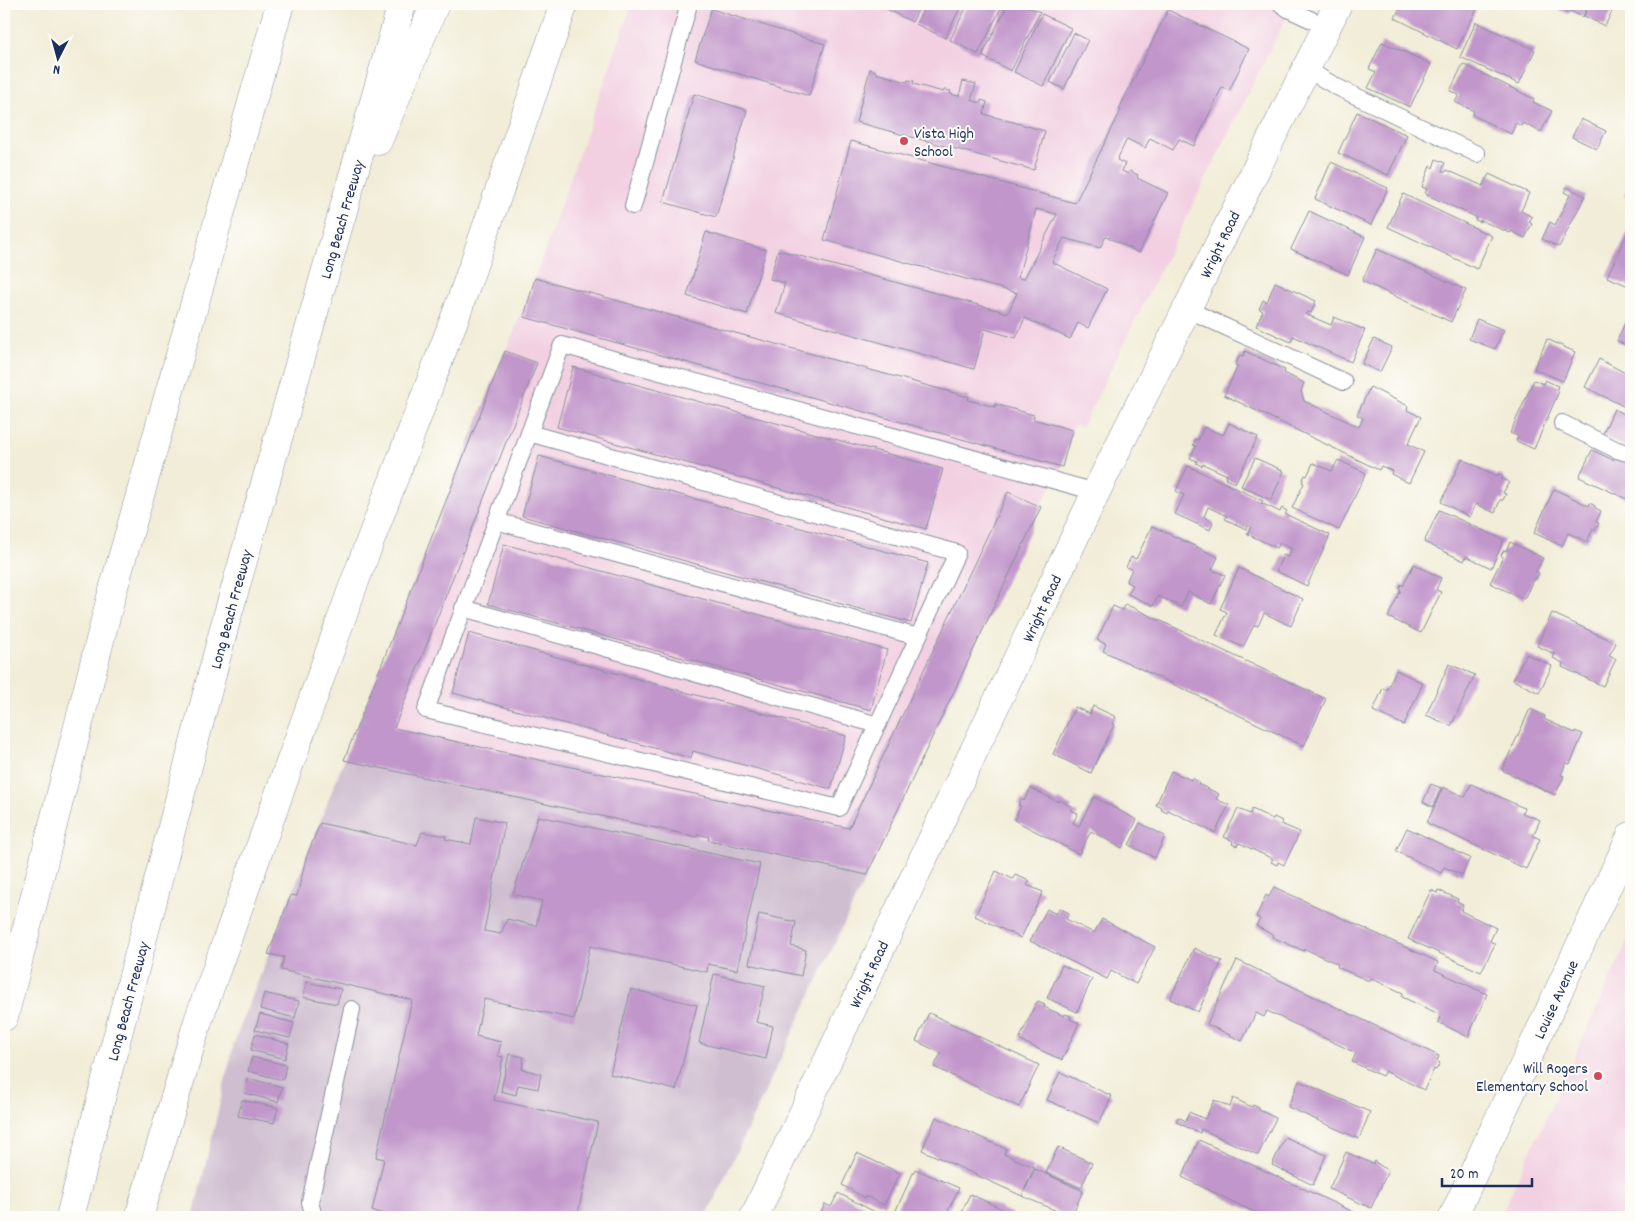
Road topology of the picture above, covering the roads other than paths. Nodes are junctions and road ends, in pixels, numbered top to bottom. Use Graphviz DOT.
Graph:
graph roads {
  1 [pos="402,4"];
  2 [pos="435,4"];
  3 [pos="564,4"];
  4 [pos="689,4"];
  5 [pos="1281,4"];
  6 [pos="279,7"];
  7 [pos="1333,16"];
  8 [pos="1306,69"];
  9 [pos="1477,154"];
  10 [pos="633,206"];
  11 [pos="331,256"];
  12 [pos="1187,309"];
  13 [pos="1344,382"];
  14 [pos="1562,423"];
  15 [pos="529,433"];
  16 [pos="1631,454"];
  17 [pos="1096,492"];
  18 [pos="496,521"];
  19 [pos="463,608"];
  20 [pos="918,637"];
  21 [pos="878,725"];
  22 [pos="1631,836"];
  23 [pos="352,1008"];
  24 [pos="4,1017"];
  25 [pos="70,1217"];
  26 [pos="140,1217"];
  27 [pos="314,1217"];
  28 [pos="754,1217"];
  29 [pos="1453,1217"];
  1 -- 11 [label="main road, Long Beach Freeway"];
  2 -- 11 [label="main road"];
  3 -- 26 [label="main road"];
  4 -- 10 [label="lane"];
  5 -- 7 [label="lane"];
  6 -- 24 [label="main road"];
  7 -- 8 [label="main road, Wright Road"];
  8 -- 9 [label="lane"];
  8 -- 12 [label="main road, Wright Road"];
  11 -- 25 [label="main road, Long Beach Freeway"];
  12 -- 13 [label="lane"];
  12 -- 17 [label="main road, Wright Road"];
  14 -- 16 [label="lane"];
  15 -- 17 [label="lane"];
  15 -- 18 [label="lane"];
  15 -- 20 [label="lane"];
  17 -- 28 [label="main road, Wright Road"];
  18 -- 19 [label="lane"];
  18 -- 20 [label="lane"];
  19 -- 21 [label="lane"];
  19 -- 21 [label="lane"];
  20 -- 21 [label="lane"];
  22 -- 29 [label="main road, Louise Avenue"];
  23 -- 27 [label="lane"];
}
